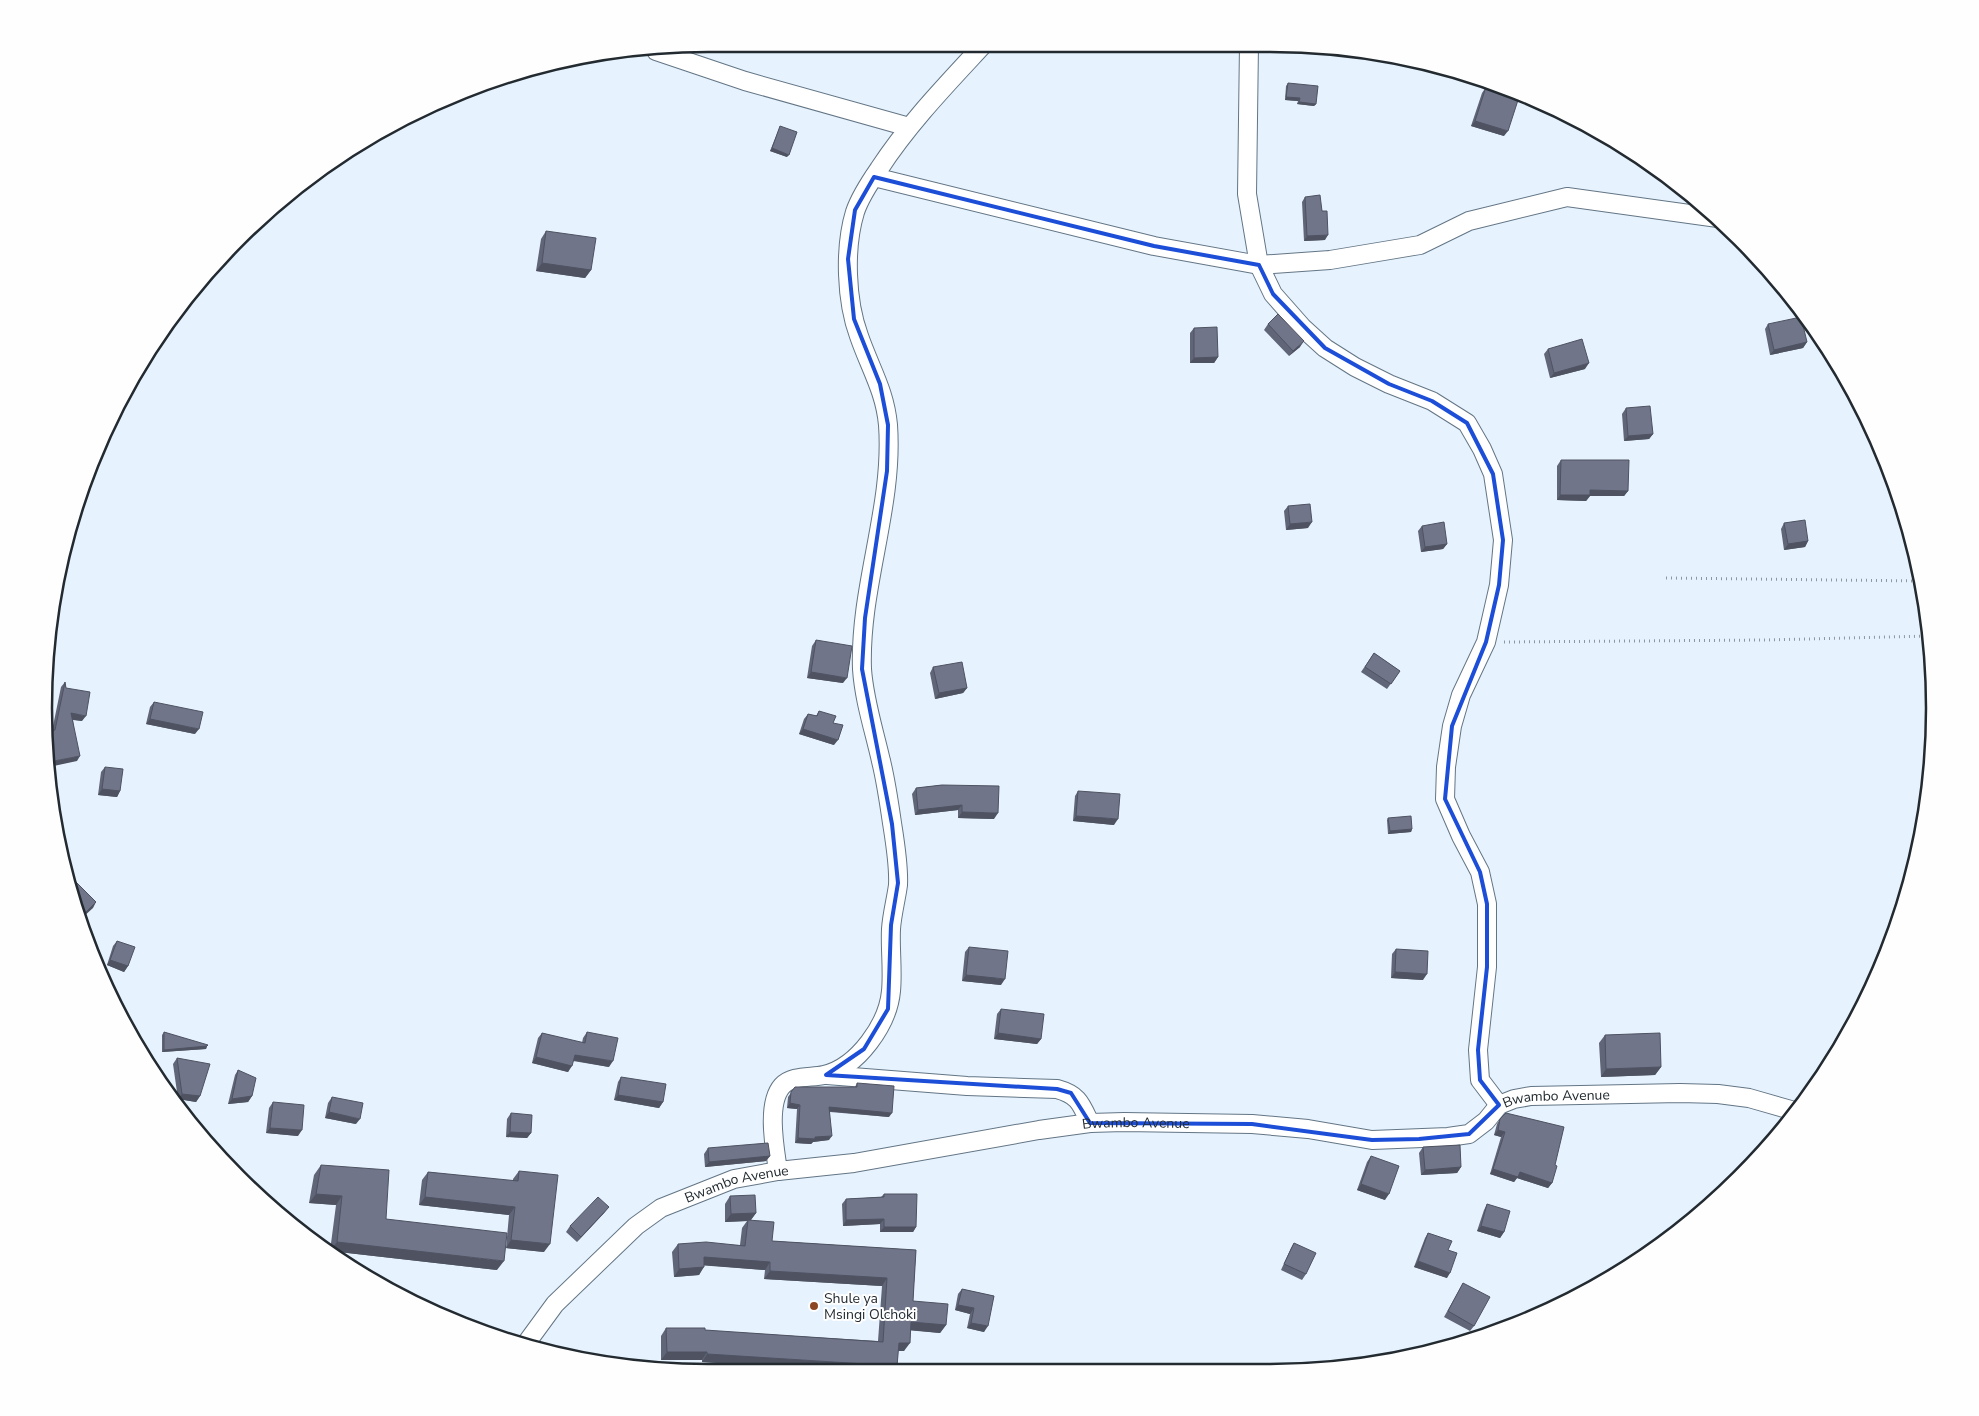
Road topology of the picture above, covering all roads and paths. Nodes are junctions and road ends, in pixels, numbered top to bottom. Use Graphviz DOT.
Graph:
graph roads {
  1 [pos="977,52"];
  2 [pos="1249,52"];
  3 [pos="667,54"];
  4 [pos="909,127"];
  5 [pos="874,177"];
  6 [pos="1704,216"];
  7 [pos="1258,264"];
  8 [pos="1666,578"];
  9 [pos="1914,581"];
  10 [pos="1922,636"];
  11 [pos="1486,642"];
  12 [pos="826,1075"];
  13 [pos="1499,1105"];
  14 [pos="1789,1109"];
  15 [pos="1090,1123"];
  16 [pos="778,1171"];
  17 [pos="529,1338"];
  1 -- 4 [label="street"];
  2 -- 7 [label="street"];
  3 -- 4 [label="street"];
  4 -- 5 [label="street"];
  5 -- 7 [label="street"];
  5 -- 12 [label="street"];
  6 -- 7 [label="street"];
  7 -- 11 [label="street"];
  8 -- 9 [label="path"];
  10 -- 11 [label="path"];
  11 -- 13 [label="street"];
  12 -- 15 [label="street"];
  12 -- 16 [label="street"];
  13 -- 14 [label="street, Bwambo Avenue"];
  13 -- 15 [label="street, Bwambo Avenue"];
  15 -- 16 [label="street, Bwambo Avenue"];
  16 -- 17 [label="street, Bwambo Avenue"];
}
